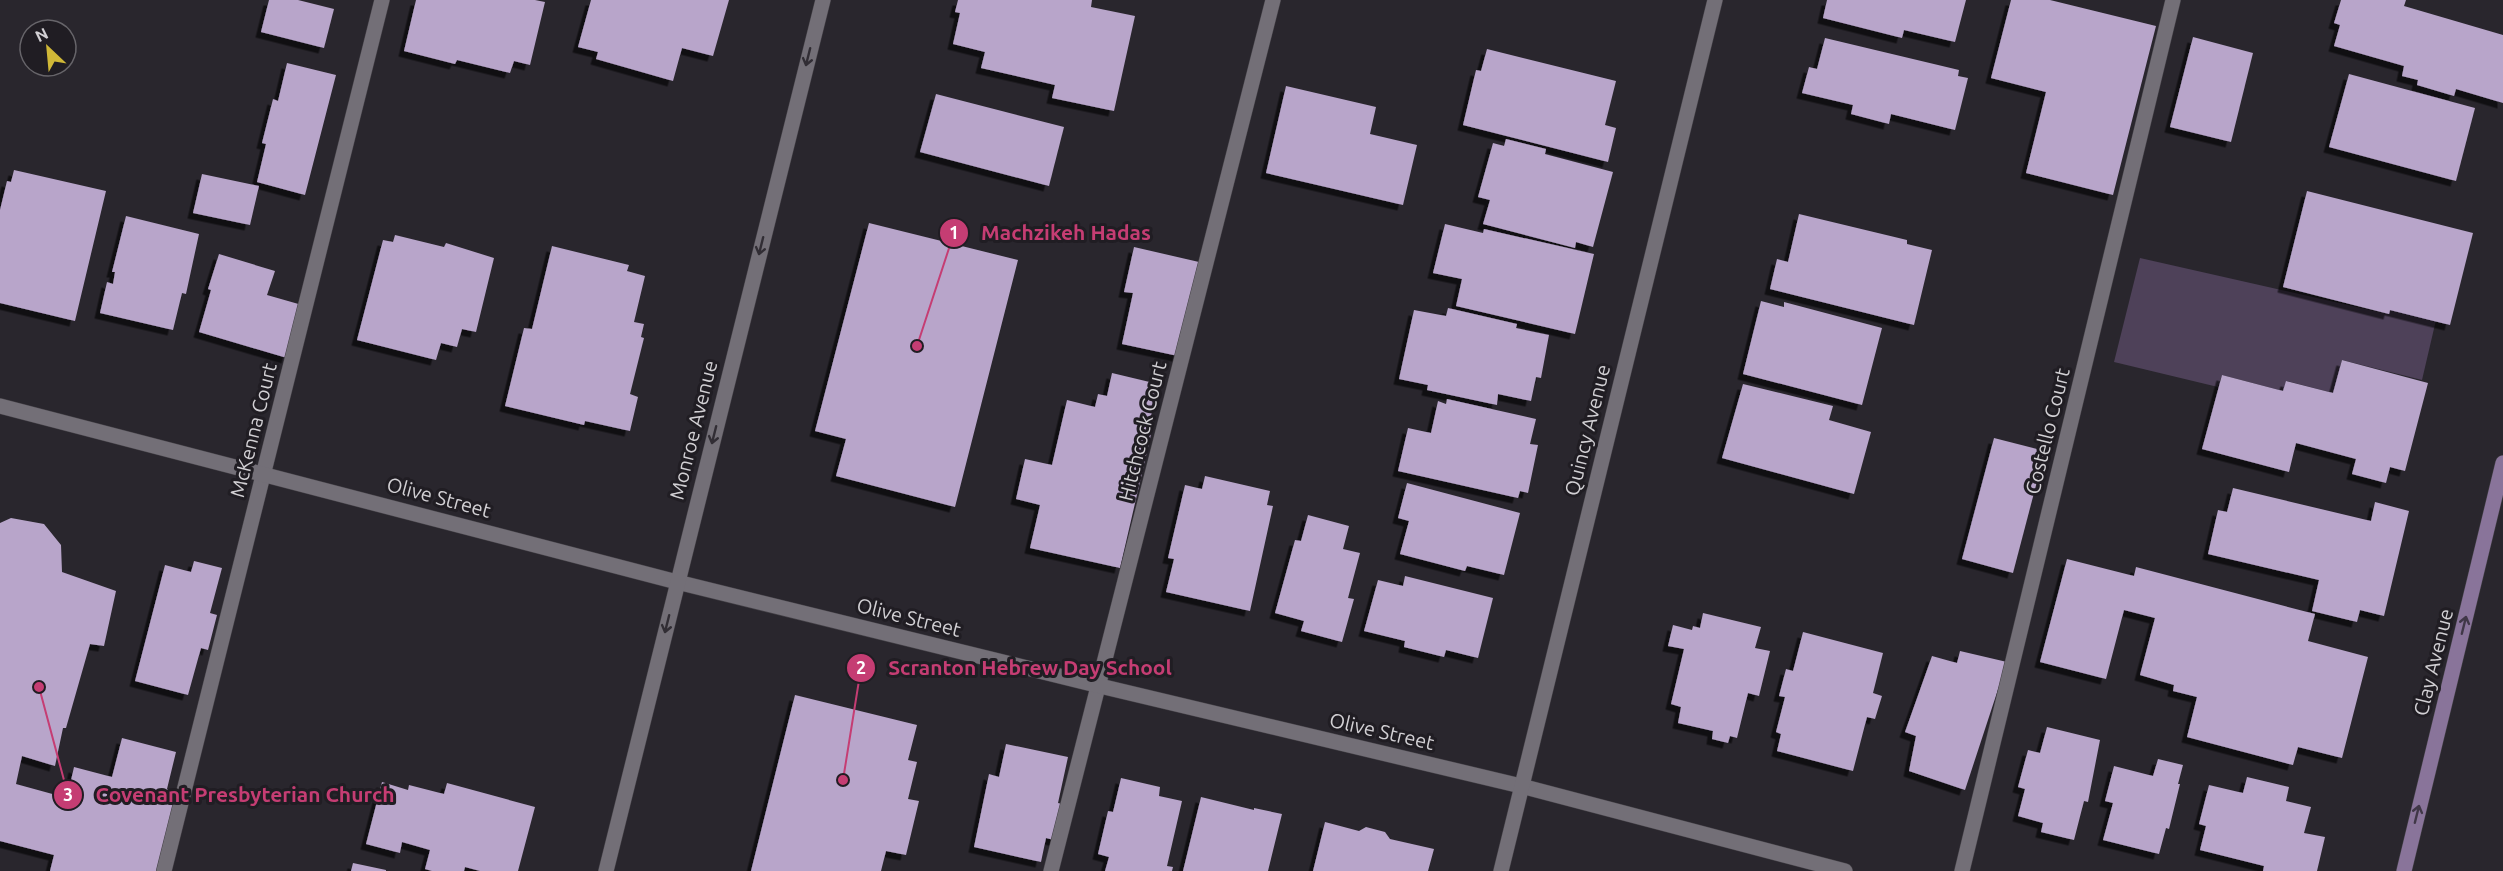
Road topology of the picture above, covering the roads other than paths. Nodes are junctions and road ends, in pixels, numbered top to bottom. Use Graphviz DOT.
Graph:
graph roads {
  1 [pos="382,0"];
  2 [pos="823,0"];
  3 [pos="1273,0"];
  4 [pos="1715,0"];
  5 [pos="2173,0"];
  6 [pos="0,406"];
  7 [pos="2503,463"];
  8 [pos="264,473"];
  9 [pos="677,582"];
  10 [pos="1100,686"];
  11 [pos="1521,786"];
  12 [pos="164,871"];
  13 [pos="606,871"];
  14 [pos="1051,871"];
  15 [pos="1501,871"];
  16 [pos="1845,871"];
  17 [pos="1962,871"];
  18 [pos="2404,871"];
  1 -- 8 [label="street, McKenna Court"];
  2 -- 9 [label="street, Monroe Avenue, one-way"];
  3 -- 10 [label="street, Hitchcock Court"];
  4 -- 11 [label="street, Quincy Avenue"];
  5 -- 17 [label="street, Costello Court"];
  6 -- 8 [label="street, Olive Street"];
  18 -- 7 [label="main road, Clay Avenue, one-way"];
  8 -- 9 [label="street, Olive Street"];
  8 -- 12 [label="street, McKenna Court"];
  9 -- 10 [label="street, Olive Street"];
  9 -- 13 [label="street, Monroe Avenue, one-way"];
  10 -- 11 [label="street, Olive Street"];
  10 -- 14 [label="street, Hitchcock Court"];
  11 -- 15 [label="street, Quincy Avenue"];
  11 -- 16 [label="street, Olive Street"];
}
